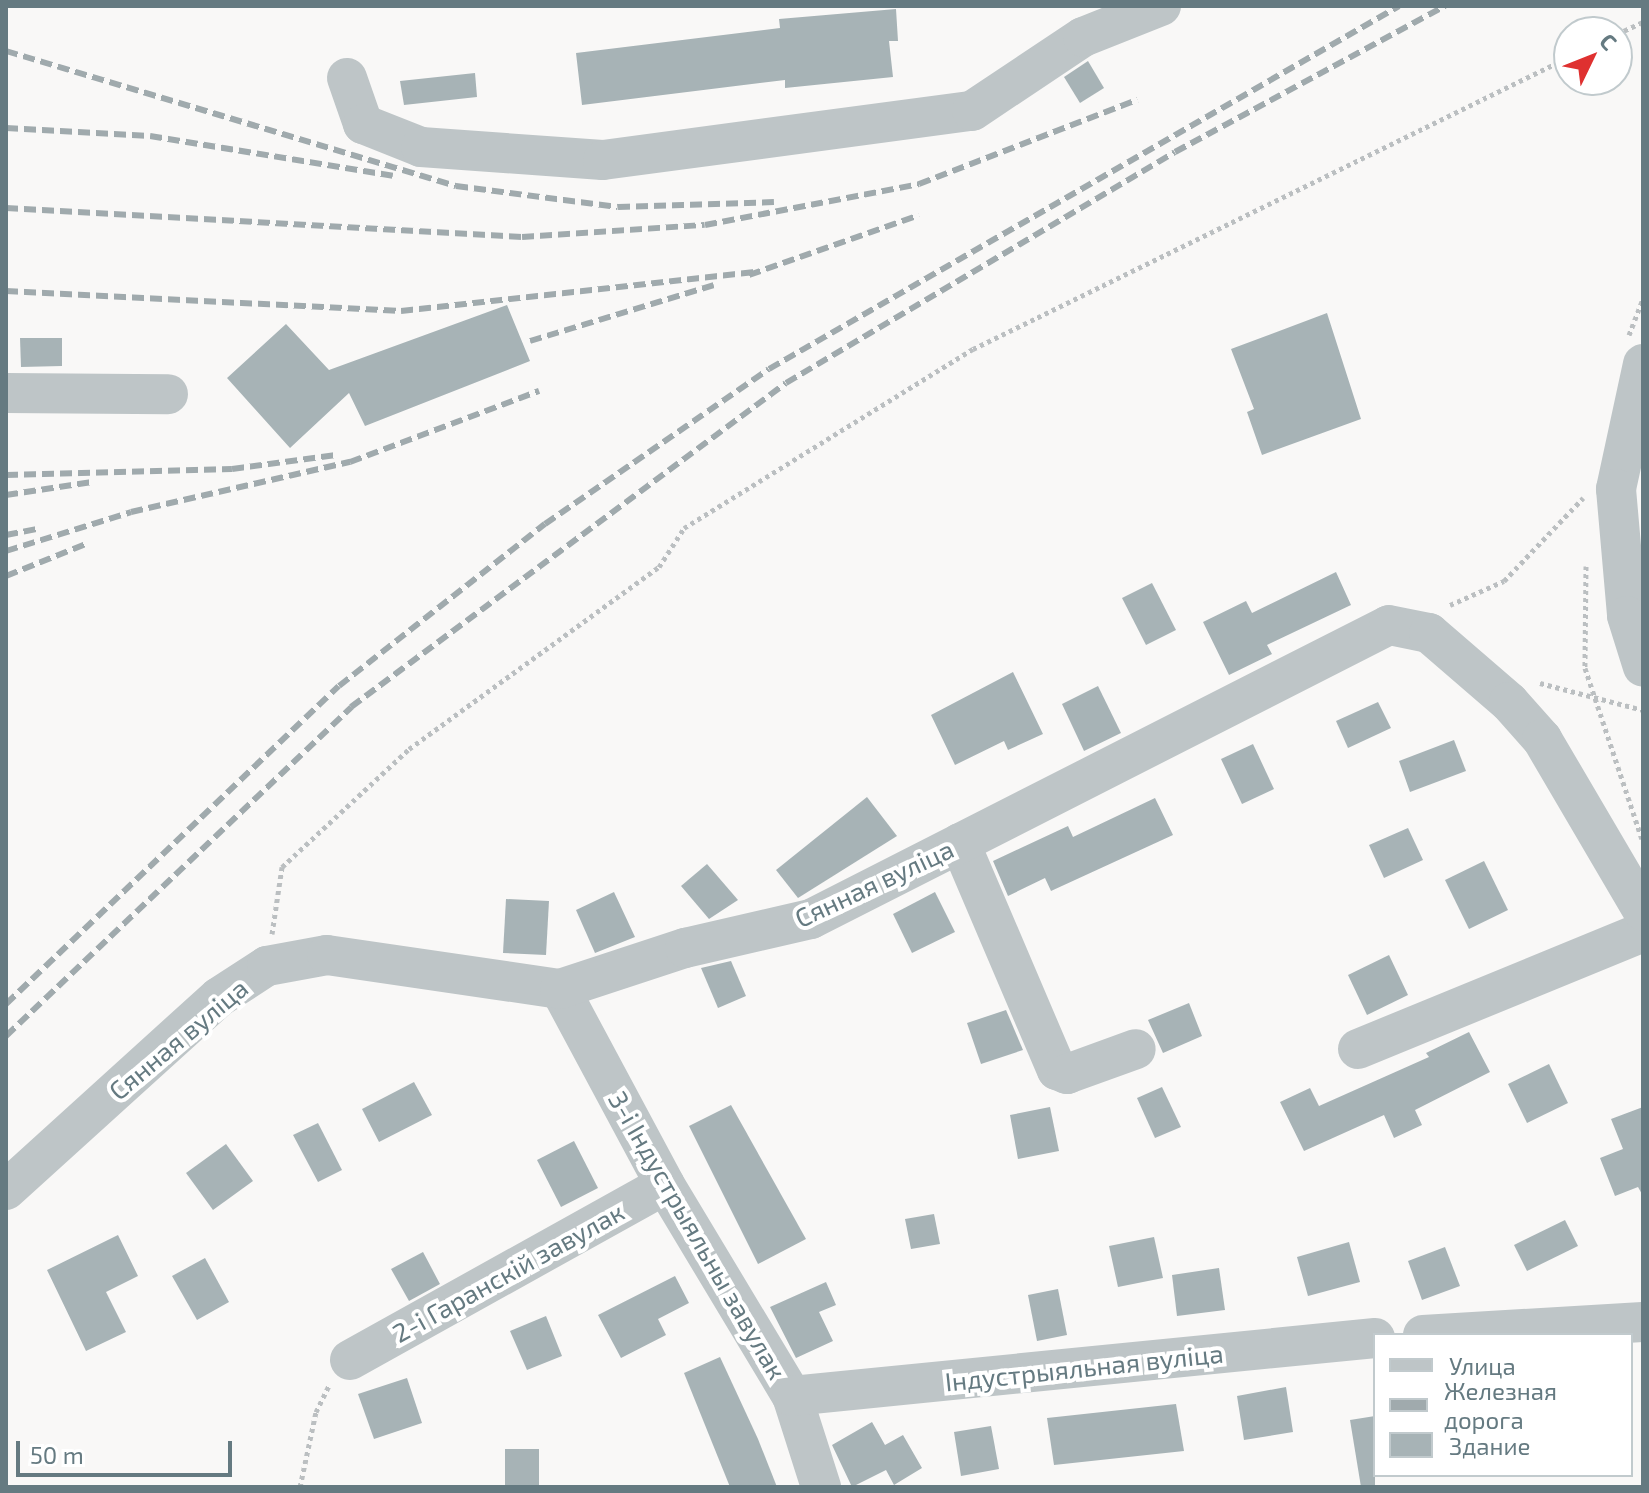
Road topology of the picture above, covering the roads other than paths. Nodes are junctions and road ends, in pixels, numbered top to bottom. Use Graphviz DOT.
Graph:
graph roads {
  1 [pos="1161,6"];
  2 [pos="347,78"];
  3 [pos="1634,356"];
  4 [pos="6,393"];
  5 [pos="168,394"];
  6 [pos="1643,667"];
  7 [pos="960,843"];
  8 [pos="1635,898"];
  9 [pos="1643,932"];
  10 [pos="560,989"];
  11 [pos="1136,1049"];
  12 [pos="1358,1049"];
  13 [pos="665,1185"];
  14 [pos="6,1190"];
  15 [pos="1643,1322"];
  16 [pos="1457,1333"];
  17 [pos="1373,1338"];
  18 [pos="350,1360"];
  19 [pos="792,1396"];
  20 [pos="821,1487"];
  1 -- 2 [label="street"];
  3 -- 6 [label="street"];
  4 -- 5 [label="street"];
  7 -- 8 [label="street, Сянная вуліца"];
  7 -- 10 [label="street, Сянная вуліца"];
  7 -- 11 [label="street"];
  9 -- 12 [label="street"];
  10 -- 13 [label="street, 3-і Індустрыяльны завулак"];
  10 -- 14 [label="street, Сянная вуліца"];
  13 -- 18 [label="street, 2-і Гаранскій завулак"];
  13 -- 19 [label="street, 3-і Індустрыяльны завулак"];
  15 -- 16 [label="street"];
  17 -- 19 [label="street, Індустрыяльная вуліца"];
  19 -- 20 [label="street, 3-і Індустрыяльны завулак"];
}
